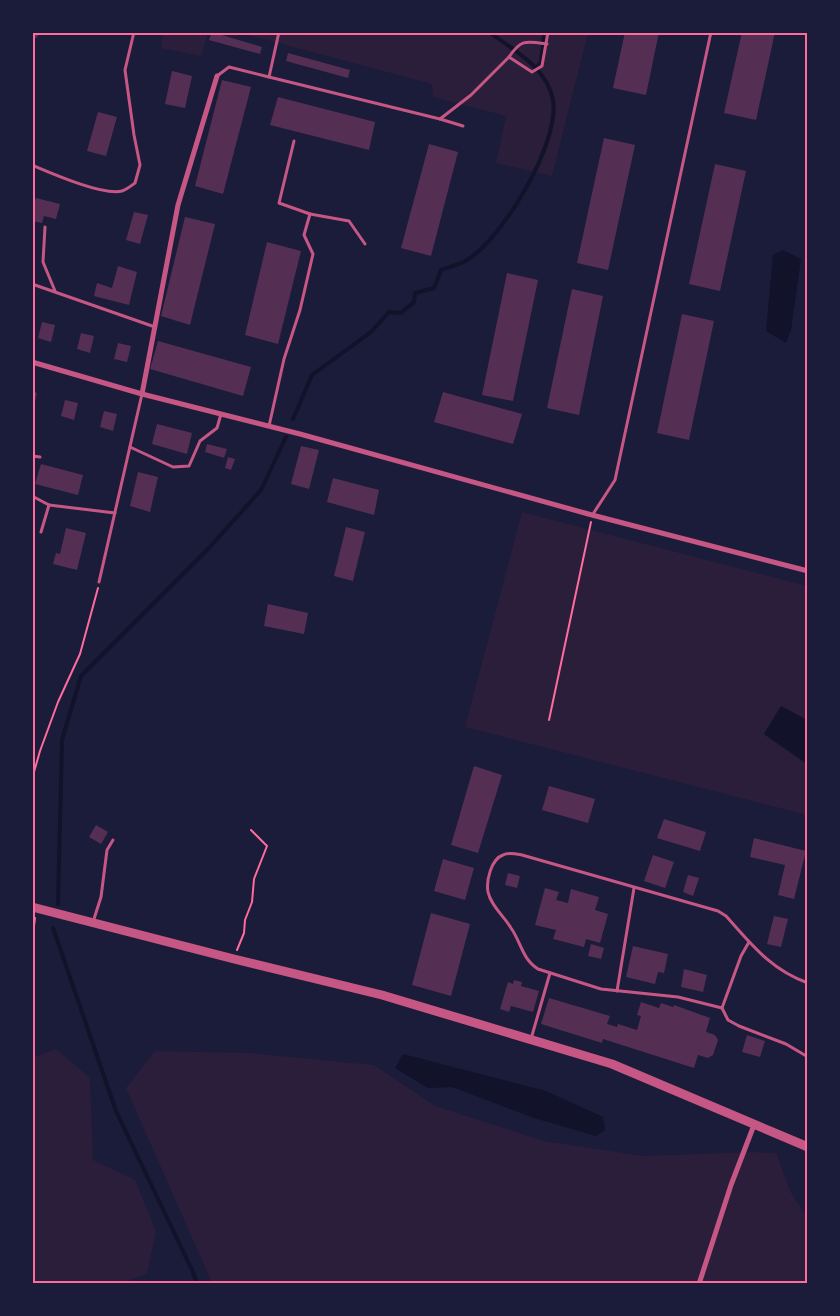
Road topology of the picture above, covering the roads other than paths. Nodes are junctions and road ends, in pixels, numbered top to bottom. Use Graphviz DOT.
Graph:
graph roads {
  1 [pos="134,32"];
  2 [pos="278,32"];
  3 [pos="548,32"];
  4 [pos="711,32"];
  5 [pos="547,44"];
  6 [pos="509,57"];
  7 [pos="217,76"];
  8 [pos="269,77"];
  9 [pos="440,119"];
  10 [pos="463,126"];
  11 [pos="294,141"];
  12 [pos="32,165"];
  13 [pos="310,214"];
  14 [pos="45,227"];
  15 [pos="365,244"];
  16 [pos="32,284"];
  17 [pos="56,292"];
  18 [pos="155,327"];
  19 [pos="32,362"];
  20 [pos="142,394"];
  21 [pos="221,414"];
  22 [pos="268,426"];
  23 [pos="130,447"];
  24 [pos="32,456"];
  25 [pos="40,458"];
  26 [pos="32,496"];
  27 [pos="50,505"];
  28 [pos="115,513"];
  29 [pos="592,515"];
  30 [pos="41,532"];
  31 [pos="808,571"];
  32 [pos="99,582"];
  33 [pos="113,840"];
  34 [pos="634,888"];
  35 [pos="34,908"];
  36 [pos="92,923"];
  37 [pos="749,942"];
  38 [pos="550,973"];
  39 [pos="808,983"];
  40 [pos="617,991"];
  41 [pos="722,1008"];
  42 [pos="530,1040"];
  43 [pos="808,1057"];
  44 [pos="754,1124"];
  45 [pos="808,1147"];
  46 [pos="699,1284"];
  1 -- 12 [label="lane"];
  2 -- 8 [label="lane"];
  3 -- 5 [label="lane"];
  4 -- 29 [label="lane"];
  5 -- 6 [label="lane"];
  5 -- 6 [label="lane"];
  6 -- 9 [label="lane"];
  7 -- 8 [label="lane"];
  7 -- 18 [label="street"];
  8 -- 9 [label="lane"];
  9 -- 10 [label="lane"];
  11 -- 13 [label="lane"];
  13 -- 15 [label="lane"];
  13 -- 22 [label="lane"];
  14 -- 17 [label="lane"];
  16 -- 17 [label="lane"];
  17 -- 18 [label="lane"];
  18 -- 20 [label="street"];
  19 -- 20 [label="street"];
  20 -- 21 [label="street"];
  20 -- 23 [label="lane"];
  21 -- 22 [label="street"];
  21 -- 23 [label="lane"];
  22 -- 29 [label="street"];
  23 -- 28 [label="lane"];
  24 -- 25 [label="lane"];
  26 -- 27 [label="lane"];
  27 -- 28 [label="lane"];
  27 -- 30 [label="lane"];
  28 -- 32 [label="lane"];
  29 -- 31 [label="street"];
  33 -- 36 [label="lane"];
  34 -- 37 [label="lane"];
  34 -- 38 [label="lane"];
  34 -- 40 [label="lane"];
  35 -- 36 [label="street"];
  36 -- 42 [label="street"];
  37 -- 39 [label="lane"];
  37 -- 41 [label="lane"];
  38 -- 40 [label="lane"];
  38 -- 42 [label="lane"];
  40 -- 41 [label="lane"];
  41 -- 43 [label="lane"];
  42 -- 44 [label="street"];
  44 -- 45 [label="street"];
  44 -- 46 [label="street"];
}
